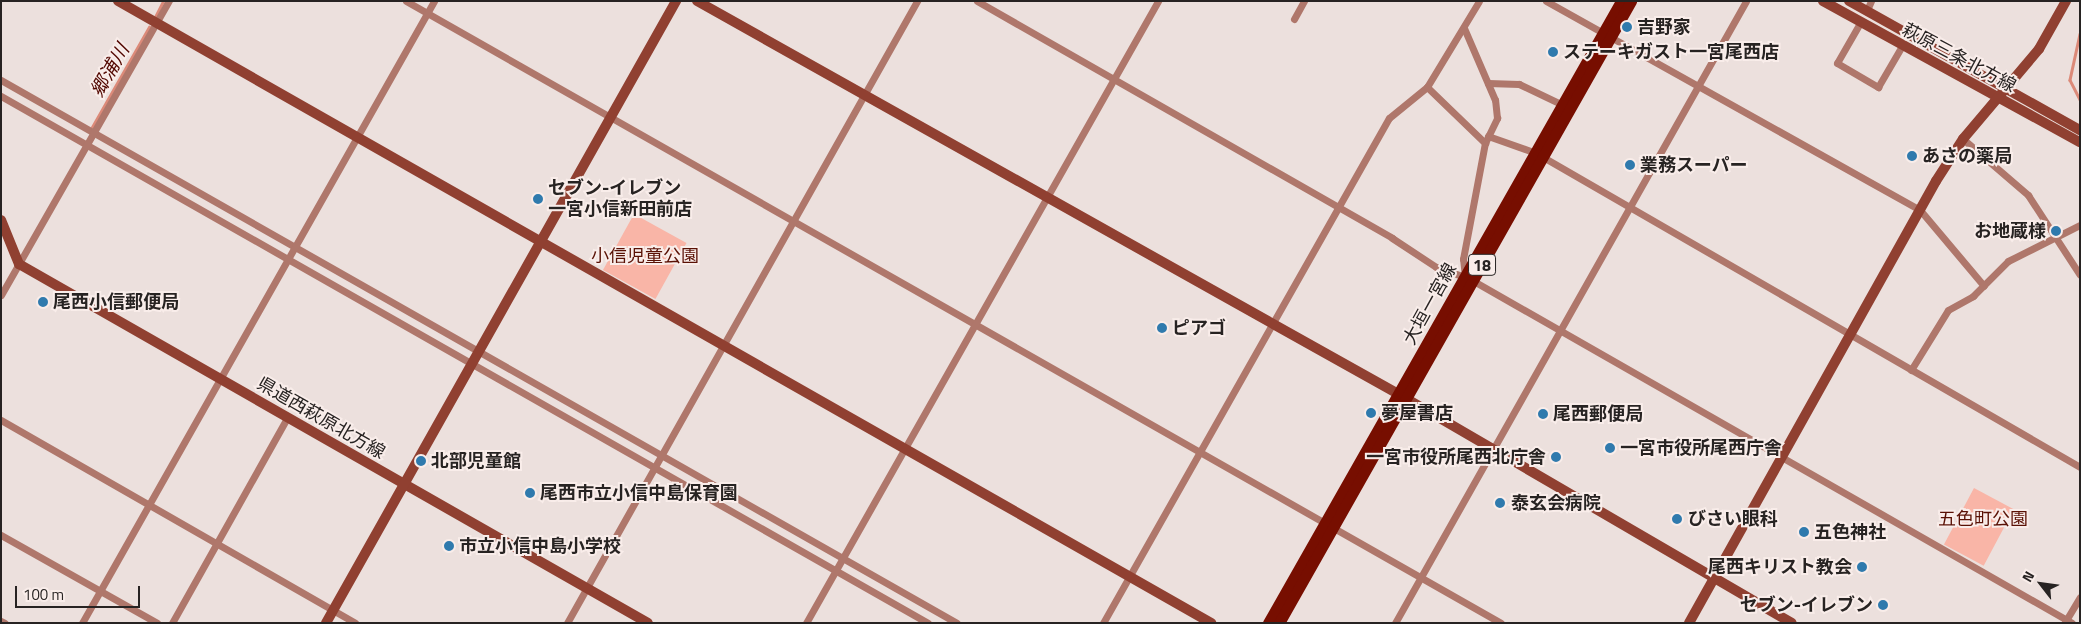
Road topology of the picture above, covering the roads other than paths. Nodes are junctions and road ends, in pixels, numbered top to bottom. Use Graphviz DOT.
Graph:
graph roads {
  1 [pos="118,1"];
  2 [pos="169,1"];
  3 [pos="406,1"];
  4 [pos="434,1"];
  5 [pos="676,1"];
  6 [pos="696,1"];
  7 [pos="917,1"];
  8 [pos="977,1"];
  9 [pos="1158,1"];
  10 [pos="1304,1"];
  11 [pos="1480,1"];
  12 [pos="1546,1"];
  13 [pos="1621,1"];
  14 [pos="1631,1"];
  15 [pos="1746,1"];
  16 [pos="1823,1"];
  17 [pos="1849,1"];
  18 [pos="2066,1"];
  19 [pos="1869,6"];
  20 [pos="427,13"];
  21 [pos="1294,19"];
  22 [pos="156,23"];
  23 [pos="1860,23"];
  24 [pos="1464,28"];
  25 [pos="1607,35"];
  26 [pos="1902,46"];
  27 [pos="1114,78"];
  28 [pos="1,80"];
  29 [pos="1488,83"];
  30 [pos="1427,87"];
  31 [pos="1699,87"];
  32 [pos="2006,89"];
  33 [pos="1,96"];
  34 [pos="864,96"];
  35 [pos="1999,97"];
  36 [pos="1563,105"];
  37 [pos="611,116"];
  38 [pos="2080,130"];
  39 [pos="95,132"];
  40 [pos="357,136"];
  41 [pos="1487,139"];
  42 [pos="1963,139"];
  43 [pos="2080,142"];
  44 [pos="87,146"];
  45 [pos="1539,156"];
  46 [pos="1046,199"];
  47 [pos="1337,206"];
  48 [pos="1631,210"];
  49 [pos="1920,210"];
  50 [pos="1,220"];
  51 [pos="793,221"];
  52 [pos="2080,225"];
  53 [pos="2056,236"];
  54 [pos="540,240"];
  55 [pos="297,246"];
  56 [pos="290,260"];
  57 [pos="19,264"];
  58 [pos="2080,275"];
  59 [pos="1469,279"];
  60 [pos="1984,286"];
  61 [pos="1,295"];
  62 [pos="1272,324"];
  63 [pos="975,326"];
  64 [pos="1561,330"];
  65 [pos="1851,333"];
  66 [pos="724,343"];
  67 [pos="480,348"];
  68 [pos="473,362"];
  69 [pos="1911,370"];
  70 [pos="222,380"];
  71 [pos="1403,397"];
  72 [pos="287,418"];
  73 [pos="1,420"];
  74 [pos="1493,448"];
  75 [pos="906,449"];
  76 [pos="1200,451"];
  77 [pos="662,453"];
  78 [pos="1782,455"];
  79 [pos="656,465"];
  80 [pos="2080,467"];
  81 [pos="403,484"];
  82 [pos="151,506"];
  83 [pos="1329,526"];
  84 [pos="1,535"];
  85 [pos="215,544"];
  86 [pos="842,557"];
  87 [pos="835,570"];
  88 [pos="1131,576"];
  89 [pos="1421,577"];
  90 [pos="1714,578"];
  91 [pos="587,588"];
  92 [pos="100,591"];
  93 [pos="2080,597"];
  94 [pos="334,611"];
  95 [pos="1,620"];
  96 [pos="2068,622"];
  97 [pos="5,623"];
  98 [pos="82,623"];
  99 [pos="157,623"];
  100 [pos="172,623"];
  101 [pos="326,623"];
  102 [pos="355,623"];
  103 [pos="567,623"];
  104 [pos="648,623"];
  105 [pos="806,623"];
  106 [pos="928,623"];
  107 [pos="958,623"];
  108 [pos="1103,623"];
  109 [pos="1211,623"];
  110 [pos="1268,623"];
  111 [pos="1279,623"];
  112 [pos="1395,623"];
  113 [pos="1501,623"];
  114 [pos="1689,623"];
  115 [pos="1792,623"];
  1 -- 22 [label="street"];
  2 -- 22 [label="street"];
  3 -- 20 [label="street"];
  4 -- 20 [label="street"];
  5 -- 37 [label="street"];
  6 -- 34 [label="street"];
  7 -- 34 [label="street"];
  8 -- 27 [label="street"];
  9 -- 27 [label="street"];
  10 -- 21 [label="street"];
  11 -- 24 [label="street"];
  12 -- 25 [label="street"];
  13 -- 25 [label="main road, 大垣一宮線 / 18"];
  14 -- 25 [label="main road, 大垣一宮線 / 18"];
  15 -- 31 [label="street"];
  16 -- 23 [label="street, 萩原三条北方線"];
  17 -- 19 [label="street, 萩原三条北方線"];
  18 -- 32 [label="street"];
  19 -- 32 [label="street, 萩原三条北方線"];
  20 -- 37 [label="street"];
  20 -- 40 [label="street"];
  22 -- 39 [label="street"];
  22 -- 40 [label="street"];
  23 -- 26 [label="street, 萩原三条北方線"];
  23 -- 26 [label="street"];
  24 -- 29 [label="street"];
  24 -- 30 [label="street"];
  25 -- 31 [label="street"];
  25 -- 36 [label="main road, 大垣一宮線 / 18"];
  25 -- 45 [label="main road, 大垣一宮線 / 18"];
  26 -- 35 [label="street, 萩原三条北方線"];
  27 -- 46 [label="street"];
  27 -- 47 [label="street"];
  28 -- 39 [label="street"];
  29 -- 36 [label="street"];
  29 -- 41 [label="street"];
  30 -- 41 [label="street"];
  30 -- 47 [label="street"];
  31 -- 48 [label="street"];
  31 -- 49 [label="street"];
  32 -- 35 [label="street"];
  32 -- 38 [label="street, 萩原三条北方線"];
  33 -- 44 [label="street"];
  34 -- 46 [label="street"];
  34 -- 51 [label="street"];
  35 -- 42 [label="street"];
  35 -- 43 [label="street, 萩原三条北方線"];
  36 -- 45 [label="main road, 大垣一宮線 / 18"];
  37 -- 51 [label="street"];
  37 -- 54 [label="street"];
  39 -- 44 [label="street"];
  39 -- 55 [label="street"];
  40 -- 54 [label="street"];
  40 -- 55 [label="street"];
  41 -- 45 [label="street"];
  41 -- 59 [label="street"];
  42 -- 49 [label="street"];
  42 -- 53 [label="street"];
  44 -- 56 [label="street"];
  44 -- 57 [label="street"];
  45 -- 48 [label="street"];
  45 -- 59 [label="main road, 大垣一宮線 / 18"];
  46 -- 62 [label="street"];
  46 -- 63 [label="street"];
  47 -- 59 [label="street"];
  47 -- 62 [label="street"];
  48 -- 64 [label="street"];
  48 -- 65 [label="street"];
  49 -- 60 [label="street"];
  49 -- 65 [label="street"];
  50 -- 57 [label="street"];
  51 -- 63 [label="street"];
  51 -- 66 [label="street"];
  52 -- 53 [label="street"];
  53 -- 58 [label="street"];
  53 -- 60 [label="street"];
  54 -- 66 [label="street"];
  54 -- 67 [label="street"];
  55 -- 56 [label="street"];
  55 -- 67 [label="street"];
  56 -- 68 [label="street"];
  56 -- 70 [label="street"];
  57 -- 61 [label="street"];
  57 -- 70 [label="street, 県道西萩原北方線"];
  59 -- 64 [label="street"];
  59 -- 71 [label="main road, 大垣一宮線 / 18"];
  60 -- 69 [label="street"];
  62 -- 71 [label="street"];
  62 -- 76 [label="street"];
  63 -- 75 [label="street"];
  63 -- 76 [label="street"];
  64 -- 74 [label="street"];
  64 -- 78 [label="street"];
  65 -- 69 [label="street"];
  65 -- 78 [label="street"];
  66 -- 75 [label="street"];
  66 -- 77 [label="street"];
  67 -- 68 [label="street"];
  67 -- 77 [label="street"];
  68 -- 79 [label="street"];
  68 -- 81 [label="street"];
  69 -- 80 [label="street"];
  70 -- 72 [label="street, 県道西萩原北方線"];
  70 -- 82 [label="street"];
  71 -- 74 [label="street"];
  71 -- 83 [label="main road, 大垣一宮線 / 18"];
  72 -- 81 [label="street, 県道西萩原北方線"];
  72 -- 85 [label="street"];
  73 -- 82 [label="street"];
  74 -- 89 [label="street"];
  74 -- 90 [label="street"];
  75 -- 86 [label="street"];
  75 -- 88 [label="street"];
  76 -- 83 [label="street"];
  76 -- 88 [label="street"];
  77 -- 79 [label="street"];
  77 -- 86 [label="street"];
  78 -- 90 [label="street"];
  78 -- 96 [label="street"];
  79 -- 87 [label="street"];
  79 -- 91 [label="street"];
  81 -- 91 [label="street, 県道西萩原北方線"];
  81 -- 94 [label="street"];
  82 -- 85 [label="street"];
  82 -- 92 [label="street"];
  83 -- 89 [label="street"];
  83 -- 110 [label="main road, 大垣一宮線 / 18"];
  83 -- 111 [label="main road, 大垣一宮線 / 18"];
  84 -- 92 [label="street"];
  85 -- 94 [label="street"];
  85 -- 100 [label="street"];
  86 -- 87 [label="street"];
  86 -- 107 [label="street"];
  87 -- 105 [label="street"];
  87 -- 106 [label="street"];
  88 -- 108 [label="street"];
  88 -- 109 [label="street"];
  89 -- 112 [label="street"];
  89 -- 113 [label="street"];
  90 -- 114 [label="street"];
  90 -- 115 [label="street"];
  91 -- 103 [label="street"];
  91 -- 104 [label="street, 県道西萩原北方線"];
  92 -- 98 [label="street"];
  92 -- 99 [label="street"];
  93 -- 96 [label="street"];
  94 -- 101 [label="street"];
  94 -- 102 [label="street"];
  95 -- 97 [label="street"];
}
